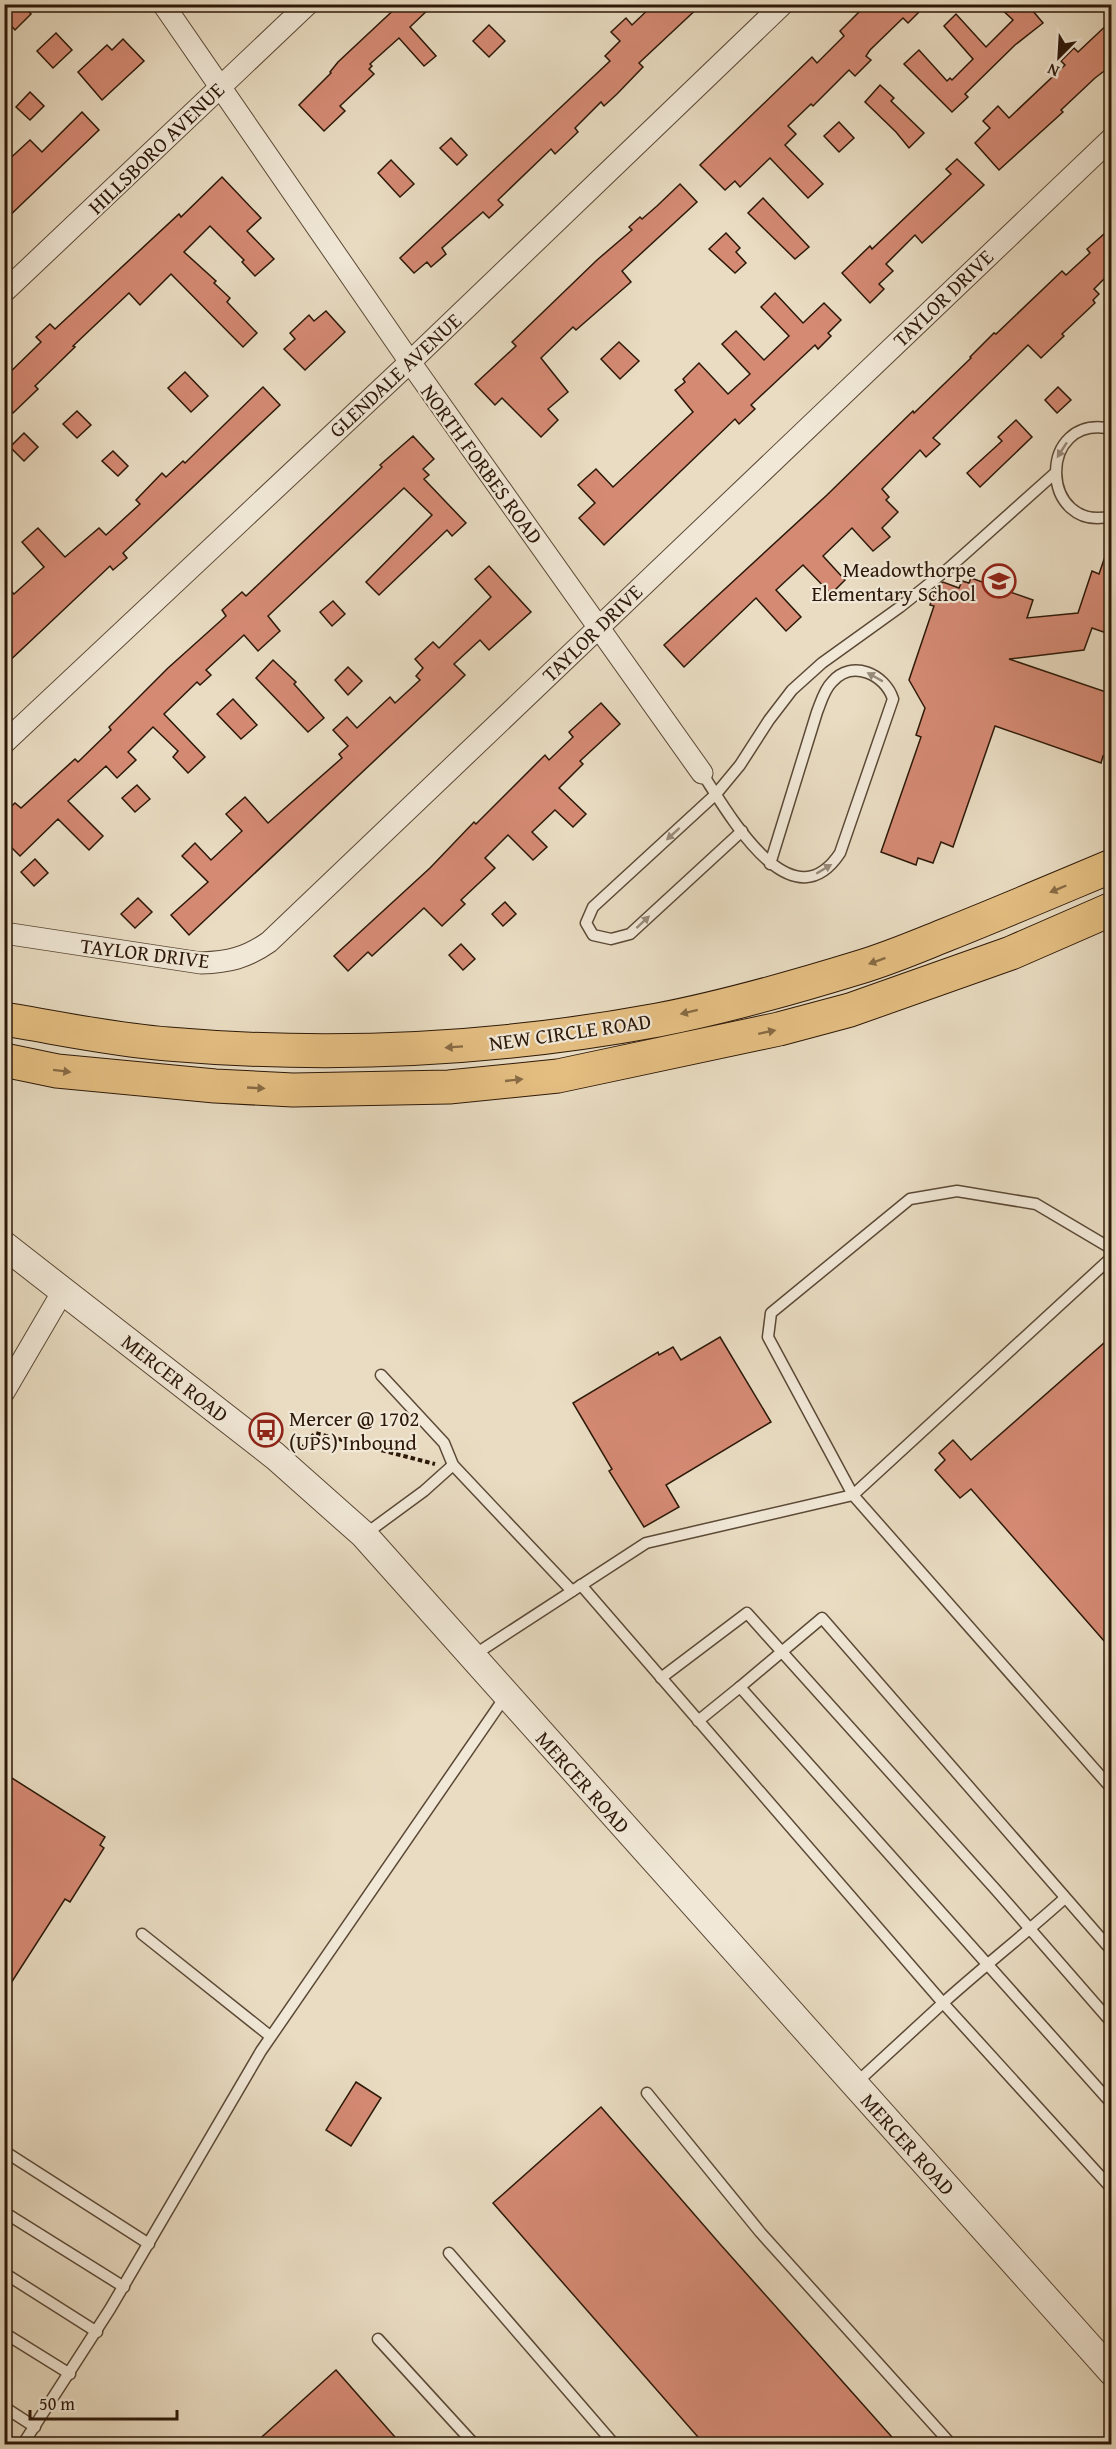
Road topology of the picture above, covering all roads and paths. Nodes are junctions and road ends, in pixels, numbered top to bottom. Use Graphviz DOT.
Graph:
graph roads {
  1 [pos="163,4"];
  2 [pos="309,4"];
  3 [pos="783,4"];
  4 [pos="221,87"];
  5 [pos="1112,138"];
  6 [pos="4,292"];
  7 [pos="410,362"];
  8 [pos="1112,429"];
  9 [pos="1054,474"];
  10 [pos="1112,516"];
  11 [pos="599,626"];
  12 [pos="4,743"];
  13 [pos="702,773"];
  14 [pos="716,795"];
  15 [pos="742,831"];
  16 [pos="770,864"];
  17 [pos="1112,866"];
  18 [pos="1112,909"];
  19 [pos="4,933"];
  20 [pos="4,1019"];
  21 [pos="4,1060"];
  22 [pos="4,1245"];
  23 [pos="1112,1249"];
  24 [pos="1112,1257"];
  25 [pos="63,1290"];
  26 [pos="381,1375"];
  27 [pos="4,1392"];
  28 [pos="294,1458"];
  29 [pos="434,1463"];
  30 [pos="453,1465"];
  31 [pos="853,1495"];
  32 [pos="364,1535"];
  33 [pos="576,1588"];
  34 [pos="783,1652"];
  35 [pos="473,1655"];
  36 [pos="661,1678"];
  37 [pos="740,1687"];
  38 [pos="507,1694"];
  39 [pos="698,1721"];
  40 [pos="1112,1789"];
  41 [pos="1065,1898"];
  42 [pos="1030,1930"];
  43 [pos="142,1934"];
  44 [pos="1112,1951"];
  45 [pos="987,1963"];
  46 [pos="943,2003"];
  47 [pos="1112,2023"];
  48 [pos="270,2037"];
  49 [pos="855,2084"];
  50 [pos="647,2093"];
  51 [pos="1112,2104"];
  52 [pos="4,2151"];
  53 [pos="1112,2189"];
  54 [pos="4,2212"];
  55 [pos="149,2244"];
  56 [pos="449,2253"];
  57 [pos="4,2273"];
  58 [pos="124,2287"];
  59 [pos="97,2332"];
  60 [pos="4,2333"];
  61 [pos="378,2339"];
  62 [pos="1112,2372"];
  63 [pos="70,2374"];
  64 [pos="4,2407"];
  65 [pos="35,2427"];
  66 [pos="23,2445"];
  67 [pos="474,2445"];
  68 [pos="614,2445"];
  69 [pos="951,2445"];
  1 -- 4 [label="street, NORTH FORBES ROAD"];
  2 -- 4 [label="street, HILLSBORO AVENUE"];
  3 -- 7 [label="street, GLENDALE AVENUE"];
  4 -- 6 [label="street, HILLSBORO AVENUE"];
  4 -- 7 [label="street, NORTH FORBES ROAD"];
  5 -- 11 [label="street, TAYLOR DRIVE"];
  7 -- 11 [label="street, NORTH FORBES ROAD"];
  7 -- 12 [label="street, GLENDALE AVENUE"];
  8 -- 9 [label="lane, one-way"];
  9 -- 10 [label="lane"];
  9 -- 14 [label="lane"];
  11 -- 13 [label="street, NORTH FORBES ROAD"];
  11 -- 19 [label="street, TAYLOR DRIVE"];
  13 -- 14 [label="lane"];
  14 -- 15 [label="lane"];
  14 -- 15 [label="lane, one-way"];
  15 -- 16 [label="lane"];
  16 -- 16 [label="lane, one-way"];
  17 -- 20 [label="highway, NEW CIRCLE ROAD, one-way"];
  21 -- 18 [label="highway, NEW CIRCLE ROAD, one-way"];
  22 -- 25 [label="street, MERCER ROAD"];
  23 -- 31 [label="lane"];
  24 -- 31 [label="lane"];
  25 -- 27 [label="street"];
  25 -- 32 [label="street, MERCER ROAD"];
  26 -- 30 [label="lane"];
  28 -- 29 [label="path"];
  30 -- 32 [label="lane"];
  30 -- 33 [label="lane"];
  31 -- 33 [label="lane"];
  31 -- 40 [label="lane"];
  32 -- 35 [label="street, MERCER ROAD"];
  33 -- 35 [label="lane"];
  33 -- 36 [label="lane"];
  34 -- 36 [label="lane"];
  34 -- 37 [label="lane"];
  34 -- 41 [label="lane"];
  34 -- 42 [label="lane"];
  35 -- 38 [label="street, MERCER ROAD"];
  36 -- 39 [label="lane"];
  37 -- 39 [label="lane"];
  37 -- 45 [label="lane"];
  38 -- 48 [label="lane"];
  38 -- 49 [label="street, MERCER ROAD"];
  39 -- 46 [label="lane"];
  41 -- 42 [label="lane"];
  41 -- 44 [label="lane"];
  42 -- 45 [label="lane"];
  42 -- 47 [label="lane"];
  43 -- 48 [label="lane"];
  45 -- 46 [label="lane"];
  45 -- 51 [label="lane"];
  46 -- 49 [label="lane"];
  46 -- 53 [label="lane"];
  48 -- 55 [label="lane"];
  49 -- 62 [label="street, MERCER ROAD"];
  50 -- 69 [label="lane"];
  52 -- 55 [label="lane"];
  54 -- 58 [label="lane"];
  55 -- 58 [label="lane"];
  56 -- 68 [label="lane"];
  57 -- 59 [label="lane"];
  58 -- 59 [label="lane"];
  59 -- 63 [label="lane"];
  60 -- 63 [label="lane"];
  61 -- 67 [label="lane"];
  63 -- 65 [label="lane"];
  64 -- 65 [label="lane"];
  65 -- 66 [label="lane"];
}
